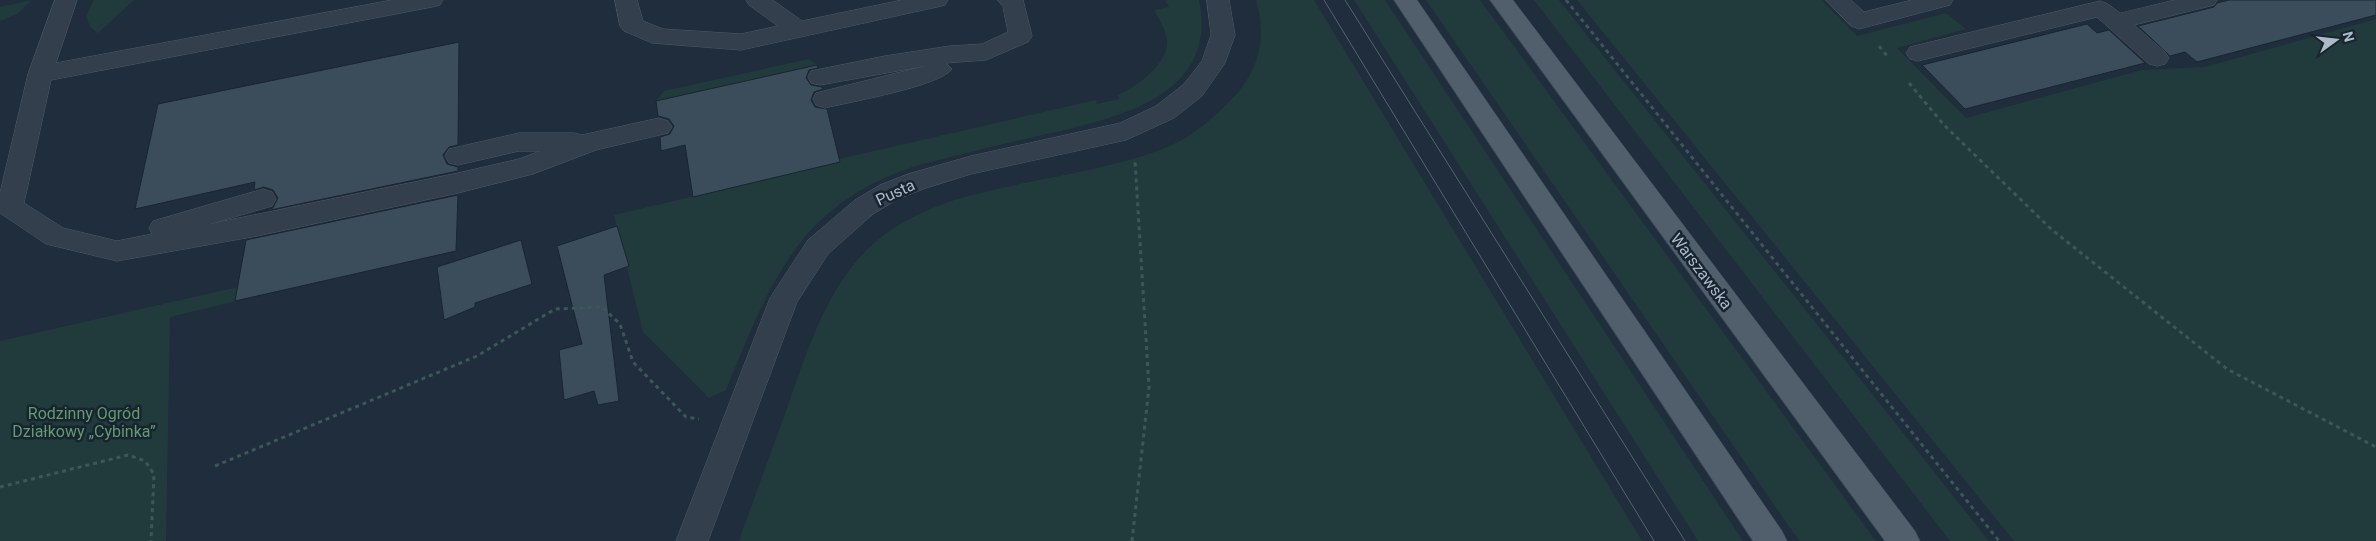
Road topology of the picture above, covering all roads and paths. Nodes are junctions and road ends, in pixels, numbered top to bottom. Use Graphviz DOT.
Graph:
graph roads {
  1 [pos="66,0"];
  2 [pos="432,0"];
  3 [pos="626,0"];
  4 [pos="757,0"];
  5 [pos="1009,0"];
  6 [pos="1218,0"];
  7 [pos="1405,0"];
  8 [pos="1501,0"];
  9 [pos="1566,0"];
  10 [pos="1837,0"];
  11 [pos="1942,0"];
  12 [pos="2206,0"];
  13 [pos="925,1"];
  14 [pos="2101,10"];
  15 [pos="1858,21"];
  16 [pos="799,30"];
  17 [pos="1918,53"];
  18 [pos="1889,58"];
  19 [pos="2157,58"];
  20 [pos="40,74"];
  21 [pos="1907,81"];
  22 [pos="822,88"];
  23 [pos="659,127"];
  24 [pos="591,142"];
  25 [pos="458,156"];
  26 [pos="1135,158"];
  27 [pos="263,199"];
  28 [pos="106,248"];
  29 [pos="738,422"];
  30 [pos="2376,447"];
  31 [pos="215,466"];
  32 [pos="0,487"];
  33 [pos="151,541"];
  34 [pos="692,541"];
  35 [pos="1132,541"];
  36 [pos="1771,541"];
  37 [pos="1904,541"];
  38 [pos="1999,541"];
  1 -- 20 [label="street"];
  2 -- 20 [label="street"];
  3 -- 16 [label="street"];
  4 -- 16 [label="street"];
  5 -- 22 [label="street"];
  6 -- 29 [label="street, Pusta"];
  7 -- 36 [label="main road"];
  8 -- 37 [label="main road, Warszawska"];
  9 -- 38 [label="path"];
  10 -- 15 [label="street"];
  11 -- 15 [label="street"];
  12 -- 14 [label="street"];
  13 -- 16 [label="street"];
  14 -- 17 [label="street"];
  14 -- 19 [label="street"];
  15 -- 18 [label="path"];
  20 -- 28 [label="street"];
  21 -- 30 [label="path"];
  23 -- 24 [label="street"];
  24 -- 25 [label="street"];
  24 -- 28 [label="street"];
  26 -- 35 [label="path"];
  27 -- 28 [label="street"];
  29 -- 31 [label="path"];
  29 -- 34 [label="street, Pusta"];
  32 -- 33 [label="path"];
}
